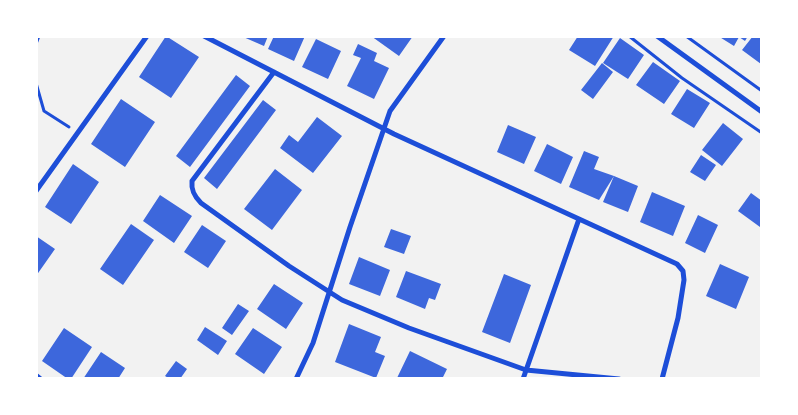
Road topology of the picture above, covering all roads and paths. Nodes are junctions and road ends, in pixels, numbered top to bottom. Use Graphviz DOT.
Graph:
graph roads {
  1 [pos="39,36"];
  2 [pos="147,36"];
  3 [pos="204,36"];
  4 [pos="444,36"];
  5 [pos="629,36"];
  6 [pos="657,36"];
  7 [pos="686,36"];
  8 [pos="36,44"];
  9 [pos="274,72"];
  10 [pos="36,83"];
  11 [pos="762,91"];
  12 [pos="762,112"];
  13 [pos="384,129"];
  14 [pos="78,133"];
  15 [pos="762,133"];
  16 [pos="36,191"];
  17 [pos="579,220"];
  18 [pos="330,293"];
  19 [pos="526,370"];
  20 [pos="36,374"];
  21 [pos="42,379"];
  22 [pos="296,379"];
  23 [pos="522,379"];
  24 [pos="619,379"];
  25 [pos="662,379"];
  1 -- 8 [label="path"];
  2 -- 14 [label="street"];
  3 -- 9 [label="street"];
  4 -- 13 [label="street"];
  5 -- 15 [label="path"];
  6 -- 12 [label="street"];
  7 -- 11 [label="path"];
  9 -- 13 [label="street"];
  9 -- 18 [label="street"];
  10 -- 14 [label="path"];
  13 -- 17 [label="street"];
  13 -- 18 [label="street"];
  14 -- 16 [label="street"];
  17 -- 19 [label="street"];
  17 -- 25 [label="street"];
  18 -- 19 [label="street"];
  18 -- 22 [label="street"];
  19 -- 23 [label="street"];
  19 -- 24 [label="street"];
  20 -- 21 [label="path"];
}
